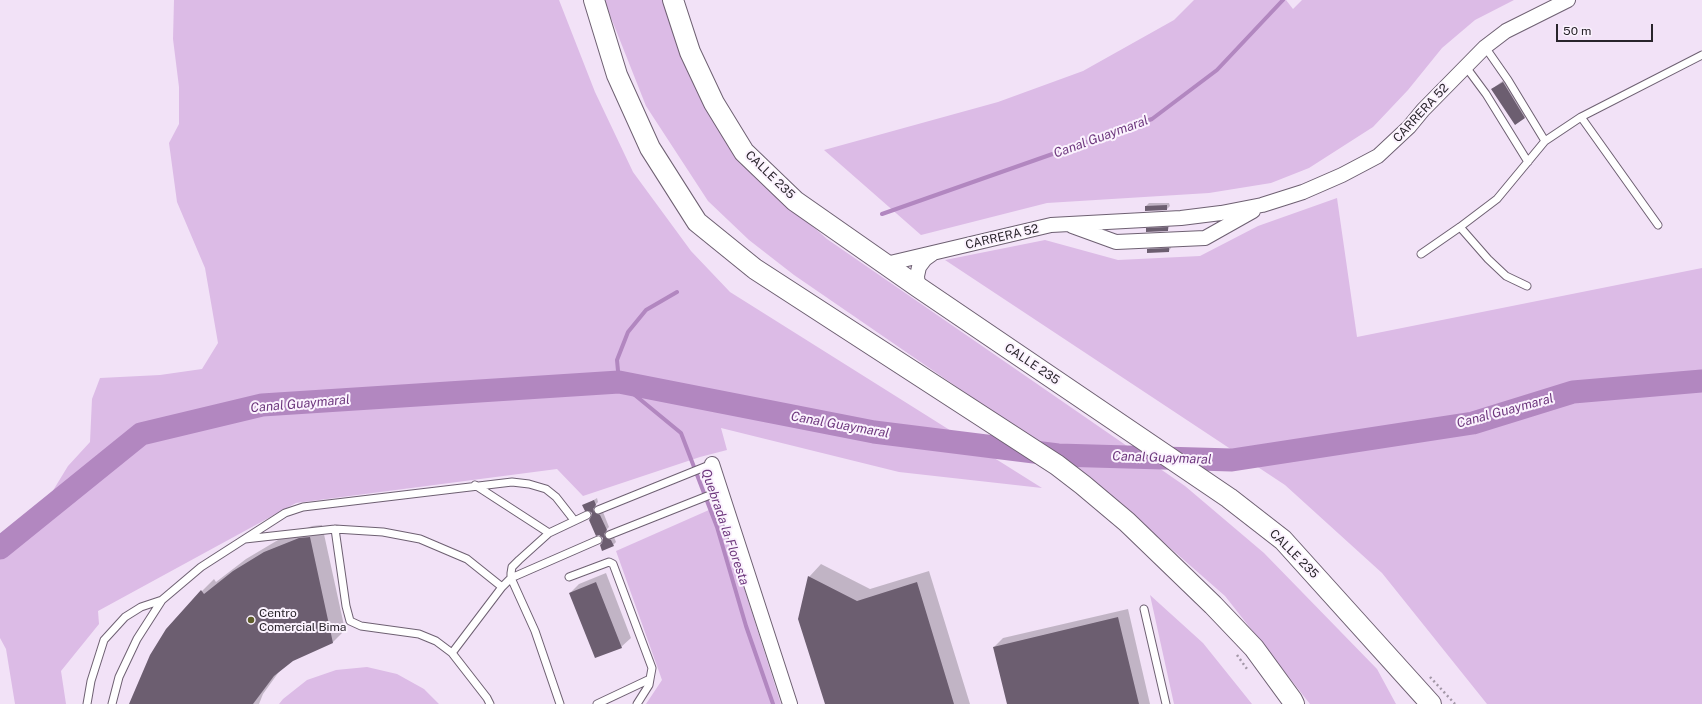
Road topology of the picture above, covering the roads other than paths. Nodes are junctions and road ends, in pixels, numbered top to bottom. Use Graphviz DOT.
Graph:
graph roads {
  1 [pos="594,0"];
  2 [pos="673,0"];
  3 [pos="1568,0"];
  4 [pos="1485,47"];
  5 [pos="1702,55"];
  6 [pos="1466,66"];
  7 [pos="1581,117"];
  8 [pos="1544,141"];
  9 [pos="1528,162"];
  10 [pos="1262,206"];
  11 [pos="1114,222"];
  12 [pos="1068,224"];
  13 [pos="1658,225"];
  14 [pos="1460,227"];
  15 [pos="1116,242"];
  16 [pos="936,252"];
  17 [pos="1421,254"];
  18 [pos="886,264"];
  19 [pos="1527,286"];
  20 [pos="918,287"];
  21 [pos="712,464"];
  22 [pos="475,486"];
  23 [pos="720,491"];
  24 [pos="598,510"];
  25 [pos="587,515"];
  26 [pos="574,520"];
  27 [pos="335,529"];
  28 [pos="549,533"];
  29 [pos="609,535"];
  30 [pos="242,540"];
  31 [pos="598,540"];
  32 [pos="569,577"];
  33 [pos="511,578"];
  34 [pos="502,587"];
  35 [pos="162,600"];
  36 [pos="1144,609"];
  37 [pos="1385,652"];
  38 [pos="452,653"];
  39 [pos="650,680"];
  40 [pos="1294,703"];
  41 [pos="87,704"];
  42 [pos="112,704"];
  43 [pos="490,704"];
  44 [pos="560,704"];
  45 [pos="597,704"];
  46 [pos="637,704"];
  47 [pos="790,704"];
  48 [pos="1166,704"];
  49 [pos="1412,704"];
  50 [pos="1431,704"];
  1 -- 40 [label="main road"];
  2 -- 18 [label="main road, CALLE 235"];
  3 -- 4 [label="street, CARRERA 52"];
  4 -- 6 [label="street, CARRERA 52"];
  4 -- 8 [label="lane"];
  5 -- 7 [label="lane"];
  6 -- 9 [label="lane"];
  6 -- 10 [label="street, CARRERA 52"];
  7 -- 8 [label="lane"];
  7 -- 13 [label="lane"];
  8 -- 9 [label="lane"];
  9 -- 14 [label="lane"];
  10 -- 11 [label="street, CARRERA 52"];
  10 -- 15 [label="street, CARRERA 52"];
  11 -- 12 [label="street, CARRERA 52"];
  11 -- 15 [label="street"];
  12 -- 15 [label="street, CARRERA 52"];
  12 -- 16 [label="street, CARRERA 52"];
  14 -- 17 [label="lane"];
  14 -- 19 [label="lane"];
  16 -- 18 [label="street, CARRERA 52"];
  16 -- 20 [label="street, CARRERA 52"];
  18 -- 20 [label="main road, CALLE 235"];
  20 -- 37 [label="main road, CALLE 235"];
  21 -- 23 [label="street"];
  21 -- 24 [label="lane"];
  22 -- 26 [label="lane"];
  22 -- 28 [label="lane"];
  22 -- 30 [label="lane"];
  23 -- 29 [label="lane"];
  23 -- 47 [label="street"];
  25 -- 26 [label="lane"];
  26 -- 28 [label="lane"];
  27 -- 30 [label="lane"];
  27 -- 34 [label="lane"];
  27 -- 38 [label="lane"];
  28 -- 33 [label="lane"];
  30 -- 35 [label="lane"];
  31 -- 33 [label="lane"];
  32 -- 39 [label="lane"];
  33 -- 34 [label="lane"];
  33 -- 44 [label="lane"];
  34 -- 38 [label="lane"];
  35 -- 41 [label="lane"];
  35 -- 42 [label="lane"];
  36 -- 48 [label="lane"];
  37 -- 49 [label="main road"];
  37 -- 50 [label="main road, CALLE 235"];
  38 -- 43 [label="lane"];
  39 -- 45 [label="lane"];
  39 -- 46 [label="lane"];
}
